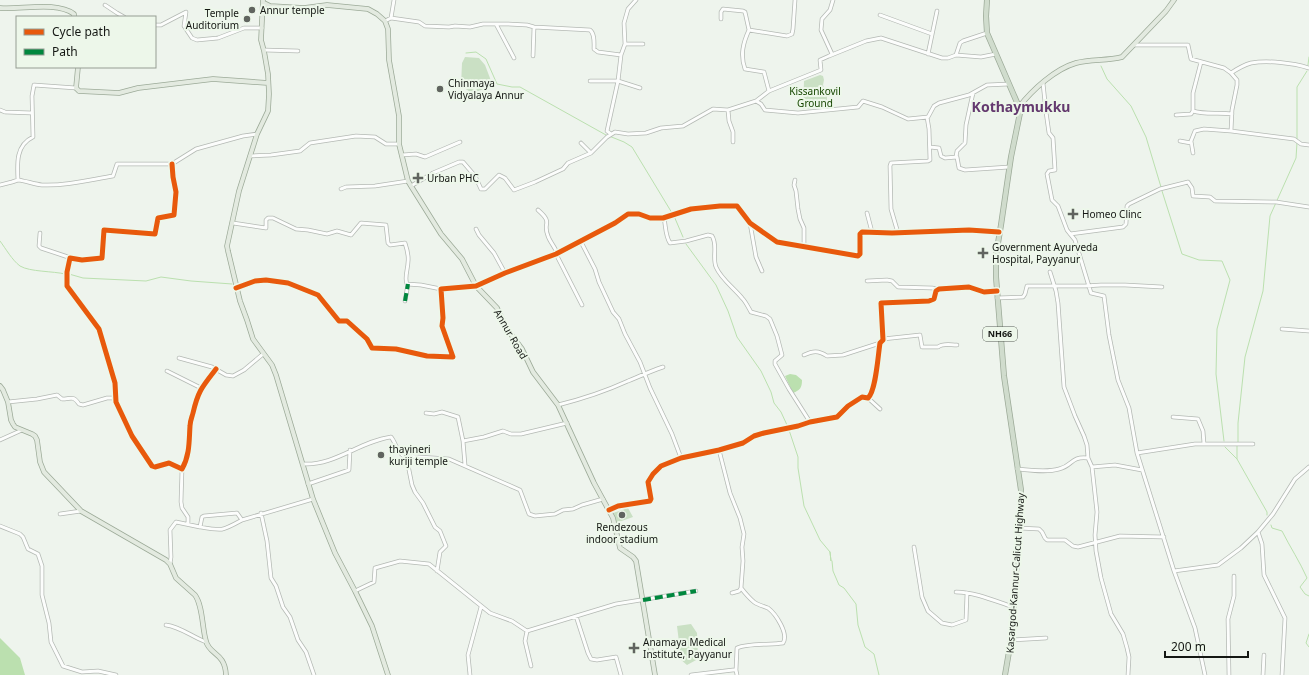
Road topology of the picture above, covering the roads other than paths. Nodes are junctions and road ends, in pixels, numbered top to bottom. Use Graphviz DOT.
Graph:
graph roads {
  1 [pos="394,0"];
  2 [pos="636,0"];
  3 [pos="795,0"];
  4 [pos="833,0"];
  5 [pos="987,0"];
  6 [pos="1174,0"];
  7 [pos="263,2"];
  8 [pos="106,4"];
  9 [pos="0,8"];
  10 [pos="936,11"];
  11 [pos="880,15"];
  12 [pos="74,16"];
  13 [pos="122,16"];
  14 [pos="391,18"];
  15 [pos="721,19"];
  16 [pos="385,21"];
  17 [pos="496,24"];
  18 [pos="156,25"];
  19 [pos="534,27"];
  20 [pos="262,28"];
  21 [pos="749,30"];
  22 [pos="987,33"];
  23 [pos="932,34"];
  24 [pos="625,44"];
  25 [pos="642,44"];
  26 [pos="1133,44"];
  27 [pos="264,50"];
  28 [pos="298,51"];
  29 [pos="832,54"];
  30 [pos="928,54"];
  31 [pos="996,54"];
  32 [pos="621,55"];
  33 [pos="956,55"];
  34 [pos="532,56"];
  35 [pos="514,58"];
  36 [pos="1201,62"];
  37 [pos="78,68"];
  38 [pos="1309,68"];
  39 [pos="1231,73"];
  40 [pos="590,81"];
  41 [pos="618,81"];
  42 [pos="1043,82"];
  43 [pos="268,83"];
  44 [pos="1008,84"];
  45 [pos="76,88"];
  46 [pos="640,88"];
  47 [pos="769,91"];
  48 [pos="973,92"];
  49 [pos="756,101"];
  50 [pos="1019,107"];
  51 [pos="0,110"];
  52 [pos="728,110"];
  53 [pos="1192,111"];
  54 [pos="32,113"];
  55 [pos="1176,114"];
  56 [pos="1232,114"];
  57 [pos="927,117"];
  58 [pos="1231,131"];
  59 [pos="257,134"];
  60 [pos="609,135"];
  61 [pos="460,142"];
  62 [pos="733,142"];
  63 [pos="1180,142"];
  64 [pos="581,143"];
  65 [pos="1191,143"];
  66 [pos="399,144"];
  67 [pos="1309,145"];
  68 [pos="930,147"];
  69 [pos="591,153"];
  70 [pos="1193,153"];
  71 [pos="402,155"];
  72 [pos="250,156"];
  73 [pos="956,157"];
  74 [pos="172,164"];
  75 [pos="1009,167"];
  76 [pos="18,180"];
  77 [pos="795,180"];
  78 [pos="408,181"];
  79 [pos="0,185"];
  80 [pos="411,186"];
  81 [pos="341,189"];
  82 [pos="1309,207"];
  83 [pos="538,210"];
  84 [pos="867,213"];
  85 [pos="664,218"];
  86 [pos="233,223"];
  87 [pos="750,223"];
  88 [pos="476,229"];
  89 [pos="872,232"];
  90 [pos="1000,232"];
  91 [pos="40,233"];
  92 [pos="898,233"];
  93 [pos="1070,234"];
  94 [pos="580,240"];
  95 [pos="804,247"];
  96 [pos="556,254"];
  97 [pos="71,258"];
  98 [pos="762,271"];
  99 [pos="1050,272"];
  100 [pos="504,273"];
  101 [pos="867,281"];
  102 [pos="408,284"];
  103 [pos="1089,285"];
  104 [pos="476,286"];
  105 [pos="1054,287"];
  106 [pos="1162,287"];
  107 [pos="236,288"];
  108 [pos="441,289"];
  109 [pos="938,289"];
  110 [pos="996,291"];
  111 [pos="997,298"];
  112 [pos="405,301"];
  113 [pos="582,305"];
  114 [pos="1282,329"];
  115 [pos="1309,330"];
  116 [pos="883,339"];
  117 [pos="880,343"];
  118 [pos="956,345"];
  119 [pos="263,354"];
  120 [pos="804,355"];
  121 [pos="179,358"];
  122 [pos="663,367"];
  123 [pos="216,369"];
  124 [pos="167,372"];
  125 [pos="645,373"];
  126 [pos="0,386"];
  127 [pos="201,388"];
  128 [pos="116,398"];
  129 [pos="868,398"];
  130 [pos="8,402"];
  131 [pos="558,406"];
  132 [pos="880,409"];
  133 [pos="426,413"];
  134 [pos="1172,417"];
  135 [pos="810,422"];
  136 [pos="567,423"];
  137 [pos="22,430"];
  138 [pos="0,440"];
  139 [pos="463,441"];
  140 [pos="1204,444"];
  141 [pos="1253,444"];
  142 [pos="350,450"];
  143 [pos="719,450"];
  144 [pos="1137,453"];
  145 [pos="404,456"];
  146 [pos="681,458"];
  147 [pos="1088,458"];
  148 [pos="303,464"];
  149 [pos="465,466"];
  150 [pos="1092,467"];
  151 [pos="1309,467"];
  152 [pos="182,469"];
  153 [pos="1017,469"];
  154 [pos="1142,470"];
  155 [pos="308,484"];
  156 [pos="313,499"];
  157 [pos="603,499"];
  158 [pos="609,510"];
  159 [pos="81,511"];
  160 [pos="261,513"];
  161 [pos="60,514"];
  162 [pos="242,520"];
  163 [pos="188,524"];
  164 [pos="0,526"];
  165 [pos="200,527"];
  166 [pos="1019,528"];
  167 [pos="1258,532"];
  168 [pos="1164,537"];
  169 [pos="1096,543"];
  170 [pos="914,547"];
  171 [pos="170,564"];
  172 [pos="437,571"];
  173 [pos="1174,571"];
  174 [pos="1234,576"];
  175 [pos="741,588"];
  176 [pos="355,591"];
  177 [pos="696,591"];
  178 [pos="956,592"];
  179 [pos="732,593"];
  180 [pos="967,593"];
  181 [pos="643,600"];
  182 [pos="481,606"];
  183 [pos="1013,607"];
  184 [pos="576,616"];
  185 [pos="166,625"];
  186 [pos="527,631"];
  187 [pos="1046,638"];
  188 [pos="1011,640"];
  189 [pos="206,642"];
  190 [pos="1264,654"];
  191 [pos="531,666"];
  192 [pos="736,670"];
  193 [pos="116,675"];
  194 [pos="226,675"];
  195 [pos="314,675"];
  196 [pos="388,675"];
  197 [pos="470,675"];
  198 [pos="621,675"];
  199 [pos="655,675"];
  200 [pos="691,675"];
  201 [pos="737,675"];
  202 [pos="1005,675"];
  203 [pos="1128,675"];
  204 [pos="1205,675"];
  205 [pos="1229,675"];
  206 [pos="1262,675"];
  207 [pos="1282,675"];
  1 -- 14 [label="street"];
  2 -- 24 [label="street"];
  3 -- 21 [label="street"];
  4 -- 29 [label="street"];
  5 -- 22 [label="highway"];
  6 -- 26 [label="main road"];
  7 -- 16 [label="main road"];
  7 -- 20 [label="main road"];
  8 -- 13 [label="street"];
  9 -- 12 [label="main road"];
  10 -- 23 [label="street"];
  11 -- 23 [label="street"];
  14 -- 16 [label="street"];
  14 -- 17 [label="street"];
  15 -- 21 [label="street"];
  16 -- 66 [label="main road, Annur Road"];
  17 -- 19 [label="street"];
  17 -- 35 [label="street"];
  18 -- 20 [label="street"];
  19 -- 32 [label="street"];
  19 -- 34 [label="street"];
  20 -- 27 [label="main road"];
  21 -- 47 [label="street"];
  22 -- 31 [label="highway"];
  22 -- 33 [label="street"];
  23 -- 30 [label="street"];
  24 -- 25 [label="street"];
  24 -- 32 [label="street"];
  26 -- 36 [label="street"];
  26 -- 42 [label="main road"];
  27 -- 28 [label="street"];
  27 -- 43 [label="main road"];
  29 -- 30 [label="street"];
  29 -- 47 [label="street"];
  30 -- 33 [label="street"];
  31 -- 33 [label="street"];
  31 -- 44 [label="highway"];
  32 -- 41 [label="street"];
  36 -- 39 [label="street"];
  36 -- 53 [label="street"];
  37 -- 45 [label="main road"];
  38 -- 39 [label="street"];
  39 -- 56 [label="street"];
  40 -- 41 [label="street"];
  41 -- 46 [label="street"];
  41 -- 60 [label="street"];
  42 -- 50 [label="main road"];
  42 -- 93 [label="street"];
  43 -- 45 [label="main road"];
  43 -- 59 [label="main road"];
  44 -- 48 [label="street"];
  44 -- 50 [label="highway"];
  45 -- 54 [label="street"];
  47 -- 49 [label="street"];
  48 -- 57 [label="street"];
  48 -- 73 [label="street"];
  49 -- 52 [label="street"];
  49 -- 57 [label="street"];
  50 -- 75 [label="highway, Kasargod-Kannur-Calicut Highway / NH66"];
  51 -- 54 [label="street"];
  52 -- 60 [label="street"];
  52 -- 62 [label="street"];
  53 -- 55 [label="street"];
  53 -- 56 [label="street"];
  54 -- 76 [label="street"];
  56 -- 58 [label="street"];
  57 -- 68 [label="street"];
  58 -- 65 [label="street"];
  58 -- 67 [label="street"];
  59 -- 72 [label="main road"];
  59 -- 74 [label="street"];
  60 -- 69 [label="street"];
  61 -- 71 [label="street"];
  63 -- 65 [label="street"];
  64 -- 69 [label="street"];
  65 -- 70 [label="street"];
  66 -- 71 [label="main road, Annur Road"];
  66 -- 72 [label="street"];
  68 -- 73 [label="street"];
  68 -- 92 [label="street"];
  69 -- 80 [label="street"];
  71 -- 78 [label="main road, Annur Road"];
  72 -- 86 [label="main road"];
  73 -- 75 [label="street"];
  74 -- 76 [label="street"];
  74 -- 97 [label="street"];
  75 -- 90 [label="highway, Kasargod-Kannur-Calicut Highway / NH66"];
  76 -- 79 [label="street"];
  77 -- 95 [label="street"];
  78 -- 80 [label="main road, Annur Road"];
  78 -- 81 [label="street"];
  80 -- 104 [label="main road, Annur Road"];
  82 -- 93 [label="street"];
  83 -- 96 [label="street"];
  84 -- 89 [label="street"];
  85 -- 87 [label="street"];
  85 -- 94 [label="street"];
  85 -- 135 [label="street"];
  86 -- 102 [label="street"];
  86 -- 107 [label="main road"];
  87 -- 95 [label="street"];
  87 -- 98 [label="street"];
  88 -- 100 [label="street"];
  89 -- 92 [label="street"];
  89 -- 95 [label="street"];
  90 -- 92 [label="street"];
  90 -- 110 [label="highway, Kasargod-Kannur-Calicut Highway / NH66"];
  91 -- 97 [label="street"];
  93 -- 103 [label="street"];
  94 -- 96 [label="street"];
  94 -- 125 [label="street"];
  96 -- 100 [label="street"];
  96 -- 113 [label="street"];
  97 -- 128 [label="street"];
  99 -- 105 [label="street"];
  100 -- 104 [label="street"];
  101 -- 109 [label="street"];
  102 -- 108 [label="street"];
  102 -- 112 [label="street"];
  103 -- 105 [label="street"];
  103 -- 106 [label="street"];
  103 -- 144 [label="street"];
  104 -- 108 [label="street"];
  104 -- 131 [label="main road, Annur Road"];
  105 -- 111 [label="street"];
  105 -- 147 [label="street"];
  107 -- 108 [label="street"];
  107 -- 119 [label="main road"];
  109 -- 110 [label="street"];
  109 -- 116 [label="street"];
  110 -- 111 [label="highway, Kasargod-Kannur-Calicut Highway / NH66"];
  111 -- 153 [label="highway, Kasargod-Kannur-Calicut Highway / NH66"];
  114 -- 115 [label="street"];
  116 -- 117 [label="street"];
  116 -- 118 [label="street"];
  117 -- 120 [label="street"];
  117 -- 129 [label="street"];
  119 -- 123 [label="street"];
  119 -- 148 [label="main road"];
  121 -- 123 [label="street"];
  122 -- 125 [label="street"];
  123 -- 127 [label="street"];
  124 -- 127 [label="street"];
  125 -- 131 [label="street"];
  125 -- 146 [label="street"];
  126 -- 130 [label="main road"];
  127 -- 152 [label="street"];
  128 -- 130 [label="street"];
  128 -- 152 [label="street"];
  129 -- 132 [label="street"];
  129 -- 135 [label="street"];
  130 -- 137 [label="main road"];
  131 -- 136 [label="main road, Annur Road"];
  133 -- 139 [label="street"];
  134 -- 140 [label="street"];
  135 -- 143 [label="street"];
  136 -- 139 [label="street"];
  136 -- 157 [label="main road, Annur Road"];
  137 -- 138 [label="street"];
  137 -- 159 [label="main road"];
  139 -- 149 [label="street"];
  140 -- 141 [label="street"];
  140 -- 144 [label="street"];
  142 -- 145 [label="street"];
  142 -- 148 [label="street"];
  142 -- 155 [label="street"];
  143 -- 146 [label="street"];
  143 -- 175 [label="street"];
  144 -- 154 [label="street"];
  145 -- 149 [label="street"];
  145 -- 172 [label="street"];
  146 -- 158 [label="street"];
  147 -- 150 [label="street"];
  147 -- 153 [label="street"];
  148 -- 155 [label="main road"];
  149 -- 157 [label="street"];
  150 -- 154 [label="street"];
  150 -- 169 [label="street"];
  151 -- 167 [label="street"];
  152 -- 163 [label="street"];
  153 -- 166 [label="highway, Kasargod-Kannur-Calicut Highway / NH66"];
  154 -- 168 [label="street"];
  155 -- 156 [label="main road"];
  156 -- 160 [label="street"];
  156 -- 176 [label="main road"];
  157 -- 158 [label="main road, Annur Road"];
  158 -- 181 [label="main road, Annur Road"];
  159 -- 161 [label="street"];
  159 -- 171 [label="main road"];
  160 -- 162 [label="street"];
  160 -- 195 [label="street"];
  162 -- 165 [label="street"];
  162 -- 165 [label="street"];
  163 -- 165 [label="street"];
  163 -- 171 [label="street"];
  164 -- 193 [label="street"];
  166 -- 169 [label="street"];
  166 -- 183 [label="highway, Kasargod-Kannur-Calicut Highway / NH66"];
  167 -- 173 [label="street"];
  167 -- 207 [label="street"];
  168 -- 169 [label="street"];
  168 -- 173 [label="street"];
  169 -- 203 [label="street"];
  170 -- 180 [label="street"];
  171 -- 189 [label="main road"];
  172 -- 176 [label="street"];
  172 -- 182 [label="street"];
  173 -- 204 [label="street"];
  174 -- 205 [label="street"];
  175 -- 179 [label="street"];
  175 -- 192 [label="street"];
  176 -- 196 [label="main road"];
  177 -- 181 [label="street"];
  178 -- 180 [label="street"];
  180 -- 183 [label="street"];
  181 -- 184 [label="street"];
  181 -- 199 [label="main road, Annur Road"];
  182 -- 186 [label="street"];
  182 -- 197 [label="street"];
  183 -- 188 [label="highway, Kasargod-Kannur-Calicut Highway / NH66"];
  184 -- 186 [label="street"];
  184 -- 198 [label="street"];
  185 -- 189 [label="street"];
  186 -- 191 [label="street"];
  187 -- 188 [label="street"];
  188 -- 202 [label="highway, Kasargod-Kannur-Calicut Highway / NH66"];
  189 -- 194 [label="main road"];
  190 -- 206 [label="street"];
  192 -- 200 [label="street"];
  192 -- 201 [label="street"];
}
